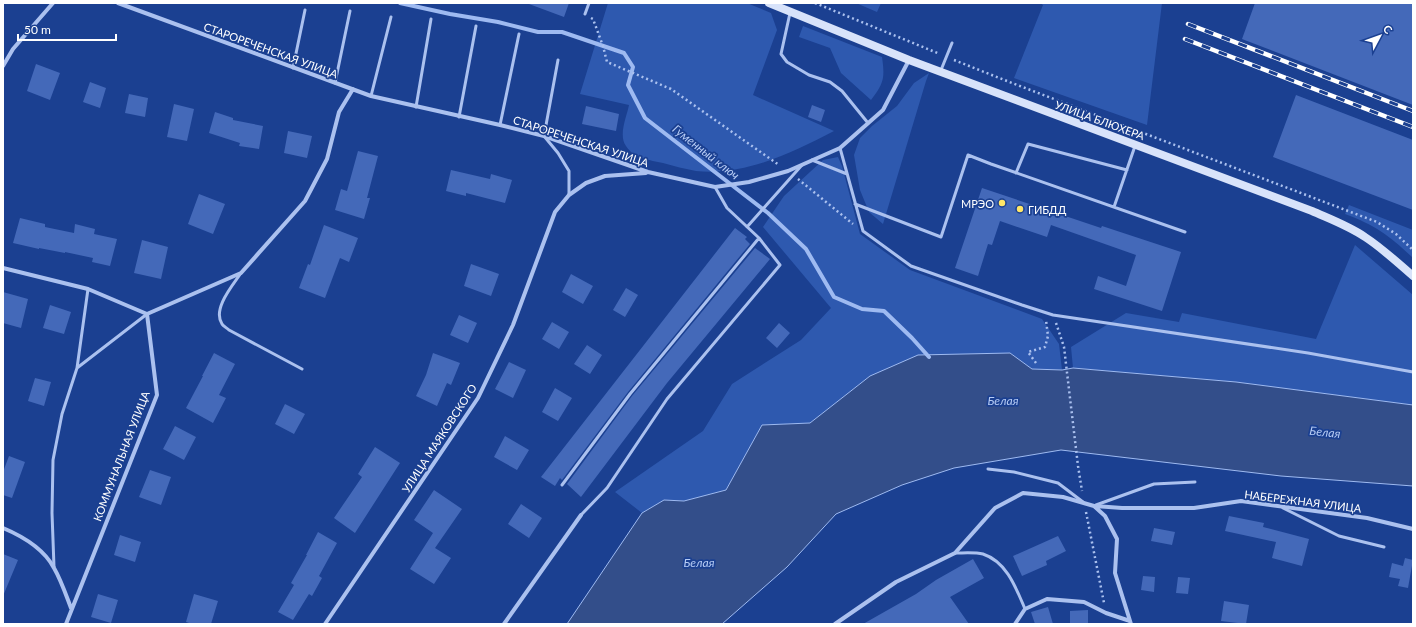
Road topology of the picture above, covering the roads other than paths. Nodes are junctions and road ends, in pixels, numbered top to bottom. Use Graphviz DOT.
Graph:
graph roads {
  1 [pos="52,3"];
  2 [pos="118,3"];
  3 [pos="589,3"];
  4 [pos="769,3"];
  5 [pos="306,10"];
  6 [pos="350,11"];
  7 [pos="790,12"];
  8 [pos="585,14"];
  9 [pos="391,17"];
  10 [pos="431,19"];
  11 [pos="476,26"];
  12 [pos="519,34"];
  13 [pos="952,43"];
  14 [pos="558,60"];
  15 [pos="909,60"];
  16 [pos="3,66"];
  17 [pos="293,68"];
  18 [pos="941,72"];
  19 [pos="335,83"];
  20 [pos="353,90"];
  21 [pos="371,96"];
  22 [pos="416,107"];
  23 [pos="459,116"];
  24 [pos="868,123"];
  25 [pos="500,125"];
  26 [pos="544,136"];
  27 [pos="1136,145"];
  28 [pos="840,148"];
  29 [pos="812,160"];
  30 [pos="804,164"];
  31 [pos="1127,170"];
  32 [pos="648,172"];
  33 [pos="1016,173"];
  34 [pos="847,174"];
  35 [pos="715,187"];
  36 [pos="569,195"];
  37 [pos="855,204"];
  38 [pos="1114,207"];
  39 [pos="747,226"];
  40 [pos="1185,232"];
  41 [pos="759,238"];
  42 [pos="3,268"];
  43 [pos="241,273"];
  44 [pos="1413,276"];
  45 [pos="88,289"];
  46 [pos="147,314"];
  47 [pos="77,368"];
  48 [pos="302,369"];
  49 [pos="1413,372"];
  50 [pos="988,469"];
  51 [pos="1195,482"];
  52 [pos="562,485"];
  53 [pos="1084,503"];
  54 [pos="1094,506"];
  55 [pos="1279,506"];
  56 [pos="581,515"];
  57 [pos="3,528"];
  58 [pos="1413,529"];
  59 [pos="1384,547"];
  60 [pos="955,553"];
  61 [pos="54,567"];
  62 [pos="71,609"];
  63 [pos="1025,609"];
  64 [pos="1130,622"];
  65 [pos="66,624"];
  66 [pos="325,624"];
  67 [pos="504,624"];
  68 [pos="835,624"];
  69 [pos="1015,624"];
  1 -- 16 [label="street"];
  2 -- 17 [label="street, СТАРОРЕЧЕНСКАЯ УЛИЦА"];
  3 -- 8 [label="lane"];
  4 -- 7 [label="main road, УЛИЦА БЛЮХЕРА"];
  5 -- 17 [label="lane"];
  6 -- 19 [label="lane"];
  7 -- 15 [label="main road, УЛИЦА БЛЮХЕРА"];
  7 -- 24 [label="lane"];
  9 -- 21 [label="lane"];
  10 -- 22 [label="lane"];
  11 -- 23 [label="lane"];
  12 -- 25 [label="lane"];
  13 -- 18 [label="lane"];
  14 -- 26 [label="lane"];
  15 -- 18 [label="main road, УЛИЦА БЛЮХЕРА"];
  15 -- 24 [label="street, СТАРОРЕЧЕНСКАЯ УЛИЦА"];
  17 -- 19 [label="street, СТАРОРЕЧЕНСКАЯ УЛИЦА"];
  18 -- 27 [label="main road, УЛИЦА БЛЮХЕРА"];
  19 -- 20 [label="street, СТАРОРЕЧЕНСКАЯ УЛИЦА"];
  20 -- 21 [label="street, СТАРОРЕЧЕНСКАЯ УЛИЦА"];
  20 -- 43 [label="street"];
  21 -- 22 [label="street, СТАРОРЕЧЕНСКАЯ УЛИЦА"];
  22 -- 23 [label="street, СТАРОРЕЧЕНСКАЯ УЛИЦА"];
  23 -- 25 [label="street, СТАРОРЕЧЕНСКАЯ УЛИЦА"];
  24 -- 28 [label="street, СТАРОРЕЧЕНСКАЯ УЛИЦА"];
  25 -- 26 [label="street, СТАРОРЕЧЕНСКАЯ УЛИЦА"];
  26 -- 32 [label="street, СТАРОРЕЧЕНСКАЯ УЛИЦА"];
  26 -- 36 [label="lane"];
  27 -- 31 [label="lane"];
  27 -- 44 [label="main road, УЛИЦА БЛЮХЕРА"];
  28 -- 29 [label="street, СТАРОРЕЧЕНСКАЯ УЛИЦА"];
  28 -- 34 [label="lane"];
  29 -- 30 [label="street, СТАРОРЕЧЕНСКАЯ УЛИЦА"];
  29 -- 34 [label="lane"];
  30 -- 35 [label="street, СТАРОРЕЧЕНСКАЯ УЛИЦА"];
  30 -- 39 [label="lane"];
  31 -- 33 [label="lane"];
  31 -- 38 [label="lane"];
  32 -- 35 [label="street, СТАРОРЕЧЕНСКАЯ УЛИЦА"];
  32 -- 36 [label="street, УЛИЦА МАЯКОВСКОГО"];
  33 -- 37 [label="lane"];
  33 -- 38 [label="lane"];
  34 -- 37 [label="lane"];
  35 -- 39 [label="lane"];
  36 -- 66 [label="street, УЛИЦА МАЯКОВСКОГО"];
  37 -- 49 [label="lane"];
  38 -- 40 [label="lane"];
  39 -- 41 [label="lane"];
  41 -- 52 [label="lane"];
  41 -- 56 [label="lane"];
  42 -- 45 [label="street"];
  43 -- 46 [label="street"];
  43 -- 48 [label="lane"];
  45 -- 46 [label="street"];
  45 -- 47 [label="lane"];
  46 -- 47 [label="lane"];
  46 -- 62 [label="street, КОММУНАЛЬНАЯ УЛИЦА"];
  47 -- 61 [label="lane"];
  50 -- 53 [label="lane"];
  51 -- 54 [label="lane"];
  53 -- 54 [label="street, НАБЕРЕЖНАЯ УЛИЦА"];
  53 -- 60 [label="street, НАБЕРЕЖНАЯ УЛИЦА"];
  54 -- 55 [label="street, НАБЕРЕЖНАЯ УЛИЦА"];
  54 -- 64 [label="street"];
  55 -- 58 [label="street, НАБЕРЕЖНАЯ УЛИЦА"];
  55 -- 59 [label="lane"];
  56 -- 67 [label="street"];
  57 -- 61 [label="street"];
  60 -- 63 [label="lane"];
  60 -- 68 [label="street"];
  61 -- 62 [label="street"];
  62 -- 65 [label="street, КОММУНАЛЬНАЯ УЛИЦА"];
  63 -- 64 [label="street"];
  63 -- 69 [label="street"];
}
